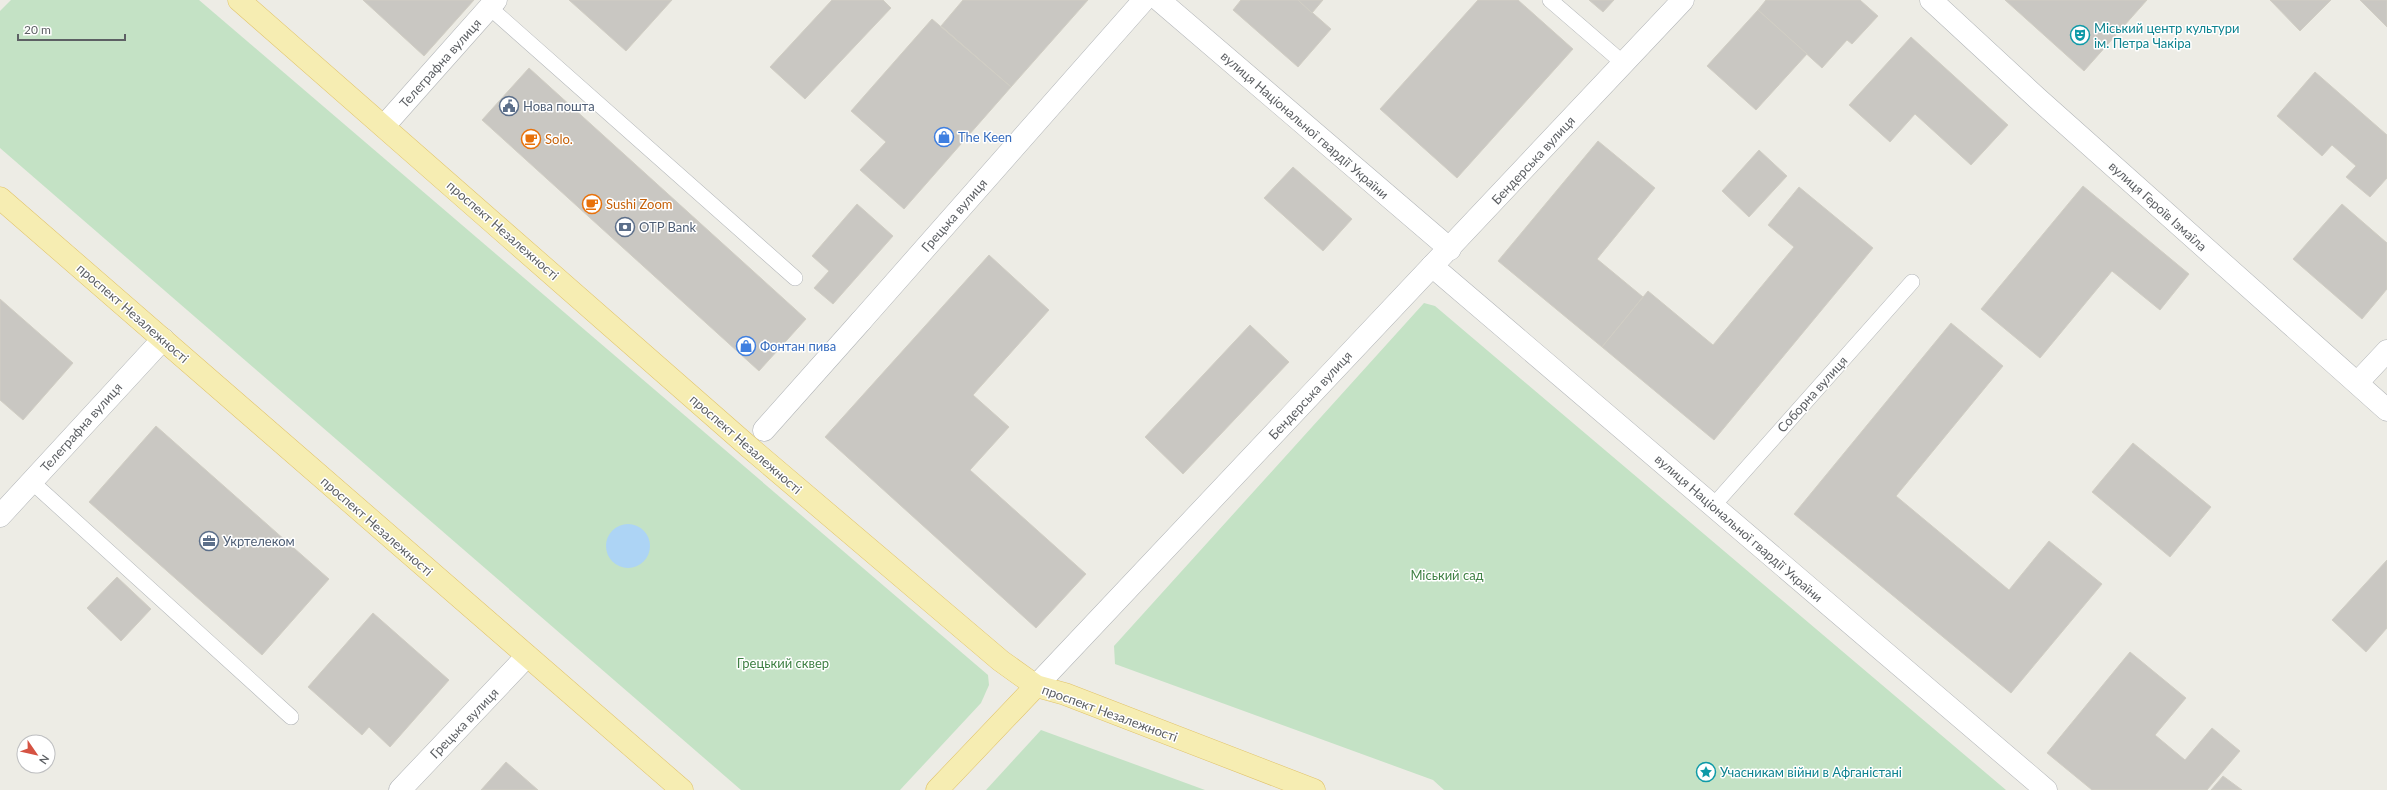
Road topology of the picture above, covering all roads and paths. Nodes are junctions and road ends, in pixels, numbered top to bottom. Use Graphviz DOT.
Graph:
graph roads {
  1 [pos="239,0"];
  2 [pos="1144,0"];
  3 [pos="1159,0"];
  4 [pos="1550,0"];
  5 [pos="1683,0"];
  6 [pos="1931,0"];
  7 [pos="493,4"];
  8 [pos="1623,63"];
  9 [pos="384,126"];
  10 [pos="0,198"];
  11 [pos="1450,249"];
  12 [pos="1432,266"];
  13 [pos="795,278"];
  14 [pos="1912,282"];
  15 [pos="163,339"];
  16 [pos="2387,351"];
  17 [pos="2358,382"];
  18 [pos="2387,410"];
  19 [pos="764,430"];
  20 [pos="32,482"];
  21 [pos="1713,506"];
  22 [pos="0,516"];
  23 [pos="527,656"];
  24 [pos="1036,686"];
  25 [pos="291,717"];
  26 [pos="400,790"];
  27 [pos="682,790"];
  28 [pos="938,790"];
  29 [pos="1314,790"];
  30 [pos="2046,790"];
  1 -- 9 [label="main road, проспект Незалежності"];
  2 -- 19 [label="street, Грецька вулиця"];
  3 -- 11 [label="street, вулиця Національної гвардії України"];
  4 -- 8 [label="lane"];
  5 -- 8 [label="street, Бендерська вулиця"];
  6 -- 17 [label="street, вулиця Героїв Ізмаїла"];
  7 -- 9 [label="street, Телеграфна вулиця"];
  7 -- 13 [label="lane"];
  8 -- 11 [label="street, Бендерська вулиця"];
  9 -- 24 [label="main road, проспект Незалежності"];
  10 -- 15 [label="main road, проспект Незалежності"];
  11 -- 12 [label="street, Бендерська вулиця"];
  12 -- 21 [label="street, вулиця Національної гвардії України"];
  12 -- 24 [label="street, Бендерська вулиця"];
  14 -- 21 [label="lane, Соборна вулиця"];
  15 -- 20 [label="street, Телеграфна вулиця"];
  15 -- 23 [label="main road, проспект Незалежності"];
  16 -- 17 [label="street"];
  17 -- 18 [label="street, вулиця Героїв Ізмаїла"];
  20 -- 22 [label="street, Телеграфна вулиця"];
  20 -- 25 [label="lane"];
  21 -- 30 [label="street, вулиця Національної гвардії України"];
  23 -- 26 [label="street, Грецька вулиця"];
  23 -- 27 [label="main road, проспект Незалежності"];
  24 -- 28 [label="main road, Бендерська вулиця"];
  24 -- 29 [label="main road, проспект Незалежності"];
}
